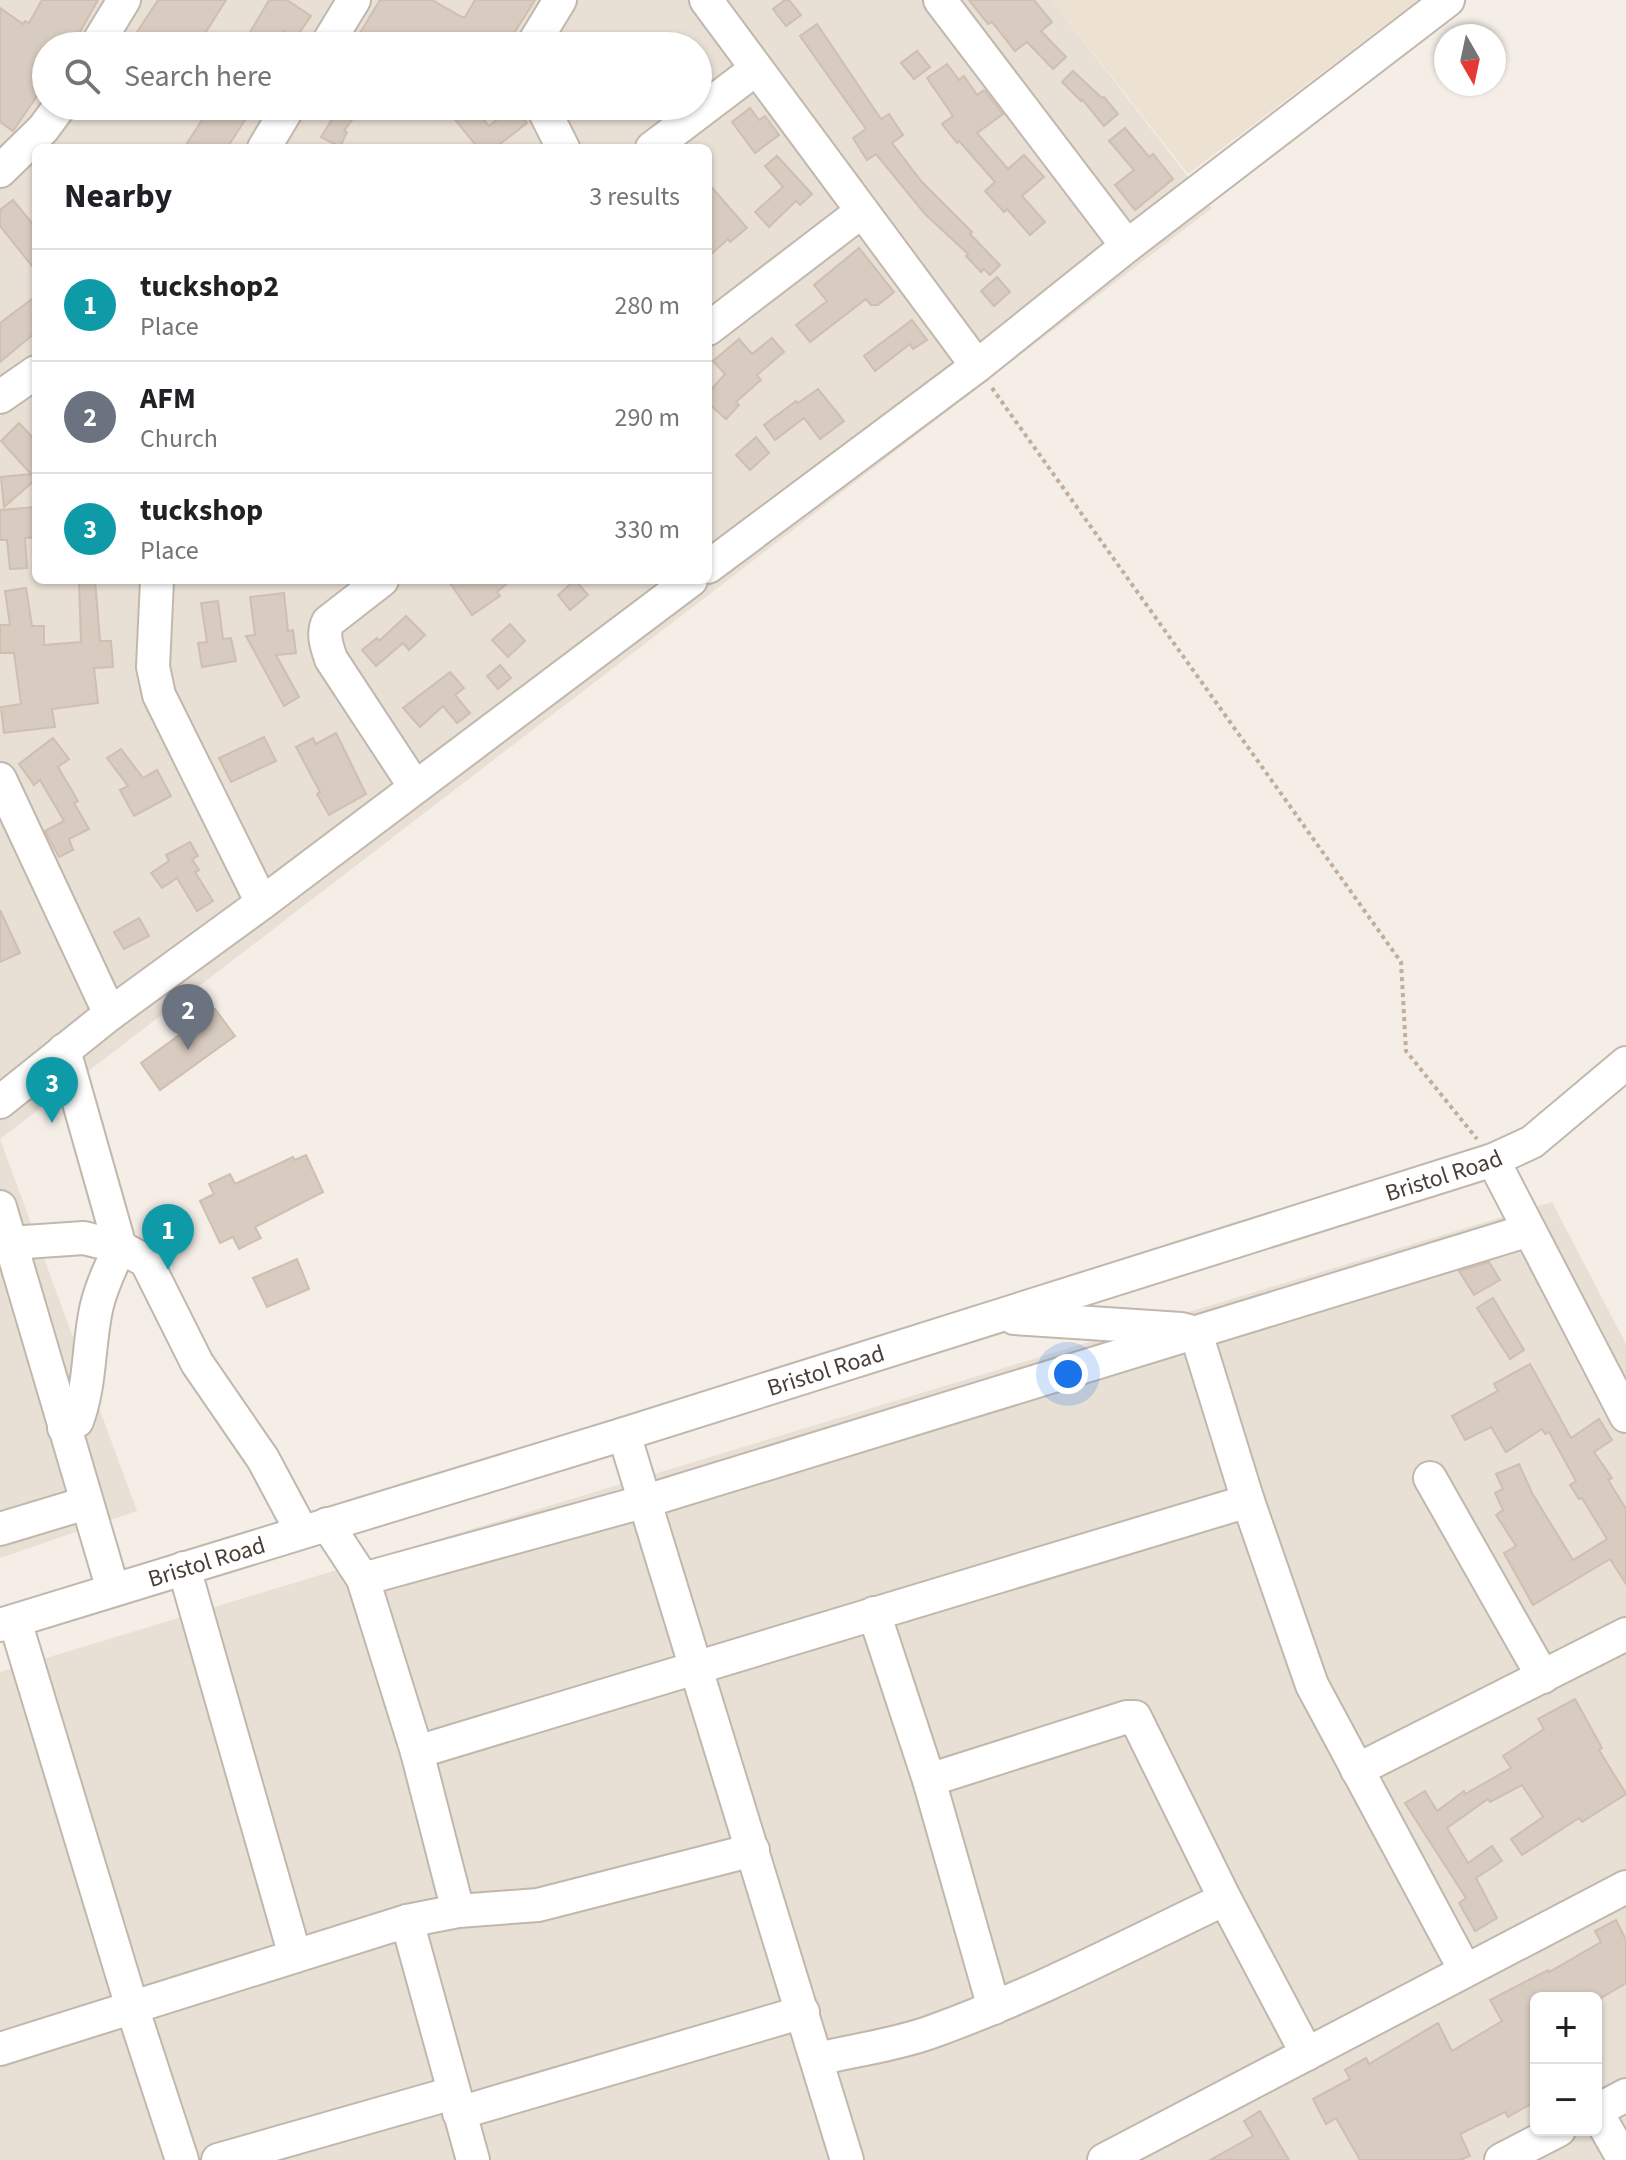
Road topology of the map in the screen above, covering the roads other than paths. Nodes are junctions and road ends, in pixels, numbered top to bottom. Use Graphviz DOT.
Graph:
graph roads {
  1 [pos="124,0"];
  2 [pos="354,0"];
  3 [pos="560,0"];
  4 [pos="706,0"];
  5 [pos="940,0"];
  6 [pos="1448,0"];
  7 [pos="105,32"];
  8 [pos="335,32"];
  9 [pos="541,32"];
  10 [pos="756,69"];
  11 [pos="712,102"];
  12 [pos="50,120"];
  13 [pos="283,120"];
  14 [pos="549,120"];
  15 [pos="689,120"];
  16 [pos="274,144"];
  17 [pos="561,144"];
  18 [pos="657,144"];
  19 [pos="0,171"];
  20 [pos="861,212"];
  21 [pos="1127,246"];
  22 [pos="712,326"];
  23 [pos="977,366"];
  24 [pos="32,375"];
  25 [pos="0,397"];
  26 [pos="712,564"];
  27 [pos="157,584"];
  28 [pos="377,584"];
  29 [pos="686,584"];
  30 [pos="0,779"];
  31 [pos="415,787"];
  32 [pos="262,903"];
  33 [pos="110,1014"];
  34 [pos="64,1050"];
  35 [pos="1626,1063"];
  36 [pos="0,1102"];
  37 [pos="1493,1160"];
  38 [pos="0,1207"];
  39 [pos="1529,1230"];
  40 [pos="10,1243"];
  41 [pos="120,1247"];
  42 [pos="999,1316"];
  43 [pos="1196,1333"];
  44 [pos="1626,1416"];
  45 [pos="64,1428"];
  46 [pos="624,1434"];
  47 [pos="1430,1478"];
  48 [pos="646,1501"];
  49 [pos="1248,1501"];
  50 [pos="86,1503"];
  51 [pos="315,1528"];
  52 [pos="0,1529"];
  53 [pos="184,1568"];
  54 [pos="363,1579"];
  55 [pos="113,1590"];
  56 [pos="874,1613"];
  57 [pos="7,1623"];
  58 [pos="1626,1634"];
  59 [pos="697,1667"];
  60 [pos="1543,1677"];
  61 [pos="417,1752"];
  62 [pos="1357,1770"];
  63 [pos="929,1780"];
  64 [pos="753,1850"];
  65 [pos="1626,1887"];
  66 [pos="1225,1899"];
  67 [pos="458,1911"];
  68 [pos="407,1921"];
  69 [pos="295,1956"];
  70 [pos="1465,1970"];
  71 [pos="132,2007"];
  72 [pos="994,2008"];
  73 [pos="803,2012"];
  74 [pos="0,2049"];
  75 [pos="1307,2054"];
  76 [pos="818,2059"];
  77 [pos="1626,2095"];
  78 [pos="456,2103"];
  79 [pos="1602,2108"];
  80 [pos="1602,2122"];
  81 [pos="1547,2136"];
  82 [pos="182,2160"];
  83 [pos="218,2160"];
  84 [pos="473,2160"];
  85 [pos="847,2160"];
  86 [pos="1104,2160"];
  87 [pos="1501,2160"];
  88 [pos="1624,2160"];
  1 -- 7 [label="street"];
  2 -- 8 [label="street"];
  3 -- 9 [label="street"];
  4 -- 10 [label="street"];
  5 -- 21 [label="street"];
  6 -- 21 [label="street"];
  10 -- 11 [label="street"];
  10 -- 20 [label="street"];
  12 -- 19 [label="street"];
  13 -- 16 [label="street"];
  14 -- 17 [label="street"];
  15 -- 18 [label="street"];
  20 -- 22 [label="street"];
  20 -- 23 [label="street"];
  21 -- 23 [label="street"];
  23 -- 26 [label="street"];
  24 -- 25 [label="street"];
  27 -- 32 [label="street"];
  28 -- 31 [label="street"];
  29 -- 31 [label="street"];
  30 -- 33 [label="street"];
  31 -- 32 [label="street"];
  32 -- 33 [label="street"];
  33 -- 34 [label="street"];
  34 -- 36 [label="street"];
  34 -- 41 [label="street"];
  35 -- 37 [label="street, Bristol Road"];
  37 -- 39 [label="street"];
  37 -- 42 [label="street, Bristol Road"];
  38 -- 40 [label="street"];
  39 -- 43 [label="street"];
  39 -- 44 [label="street"];
  40 -- 41 [label="street"];
  40 -- 45 [label="street"];
  41 -- 45 [label="street"];
  41 -- 51 [label="street"];
  42 -- 43 [label="street"];
  42 -- 46 [label="street, Bristol Road"];
  43 -- 48 [label="street"];
  43 -- 49 [label="street"];
  45 -- 50 [label="street"];
  46 -- 48 [label="street"];
  46 -- 51 [label="street, Bristol Road"];
  47 -- 60 [label="street"];
  48 -- 54 [label="street"];
  48 -- 59 [label="street"];
  49 -- 56 [label="street"];
  49 -- 62 [label="street"];
  50 -- 52 [label="street"];
  50 -- 55 [label="street"];
  51 -- 53 [label="street, Bristol Road"];
  51 -- 54 [label="street"];
  53 -- 55 [label="street, Bristol Road"];
  53 -- 69 [label="street"];
  54 -- 61 [label="street"];
  55 -- 57 [label="street, Bristol Road"];
  56 -- 59 [label="street"];
  56 -- 63 [label="street"];
  57 -- 71 [label="street"];
  58 -- 60 [label="street"];
  59 -- 61 [label="street"];
  59 -- 64 [label="street"];
  60 -- 62 [label="street"];
  61 -- 67 [label="street"];
  62 -- 70 [label="street"];
  63 -- 66 [label="street"];
  63 -- 72 [label="street"];
  64 -- 67 [label="street"];
  64 -- 73 [label="street"];
  65 -- 70 [label="street"];
  66 -- 72 [label="street"];
  66 -- 75 [label="street"];
  67 -- 68 [label="street"];
  68 -- 69 [label="street"];
  68 -- 78 [label="street"];
  69 -- 71 [label="street"];
  70 -- 75 [label="street"];
  71 -- 74 [label="street"];
  71 -- 82 [label="street"];
  72 -- 76 [label="street"];
  73 -- 76 [label="street"];
  73 -- 78 [label="street"];
  75 -- 86 [label="street"];
  76 -- 85 [label="street"];
  77 -- 79 [label="street"];
  78 -- 83 [label="street"];
  78 -- 84 [label="street"];
  80 -- 88 [label="street"];
  81 -- 87 [label="street"];
}
